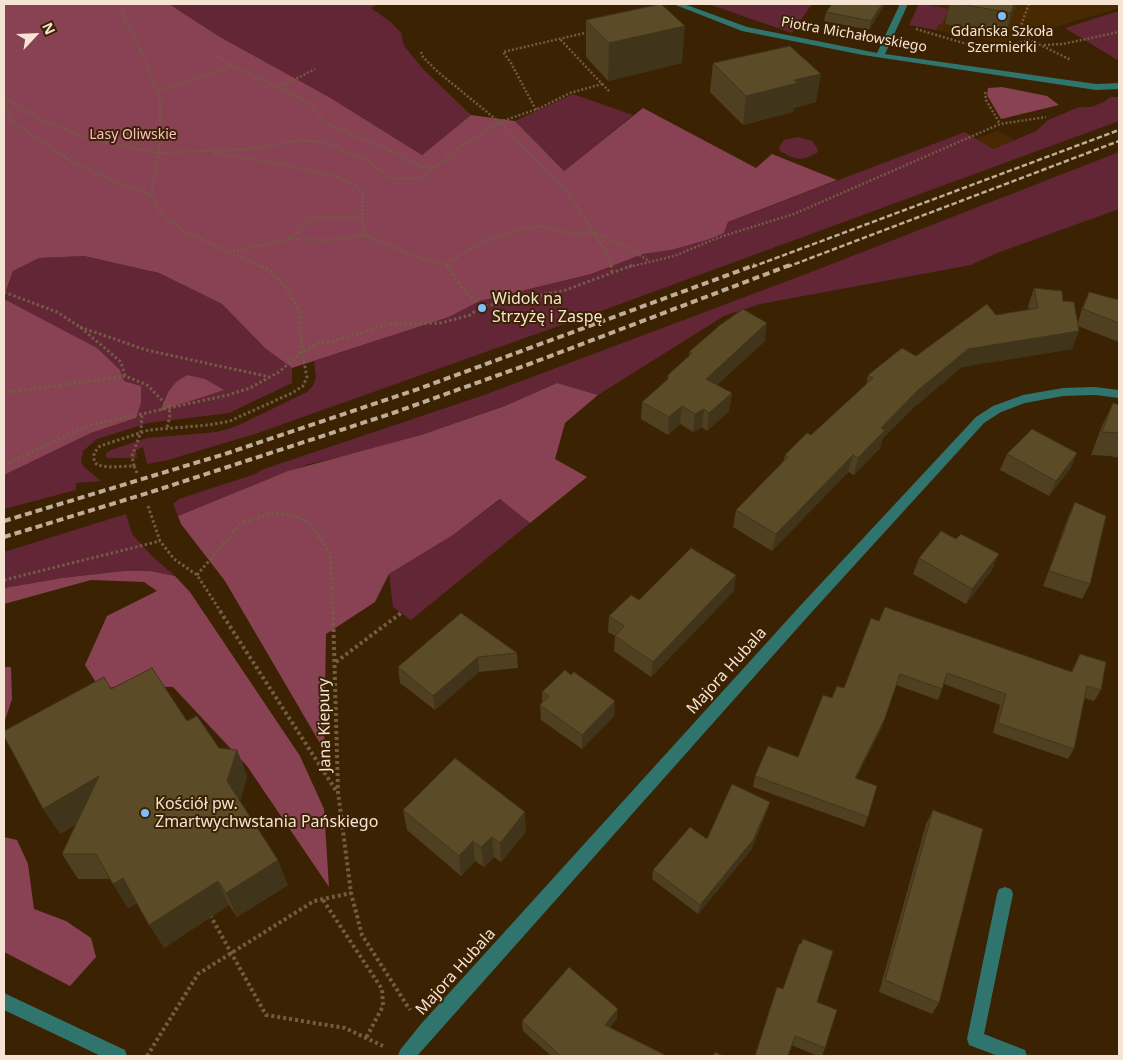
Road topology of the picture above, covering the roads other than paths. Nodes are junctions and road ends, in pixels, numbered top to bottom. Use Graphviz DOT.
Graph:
graph roads {
  1 [pos="677,4"];
  2 [pos="904,4"];
  3 [pos="880,55"];
  4 [pos="1119,86"];
  5 [pos="1119,394"];
  6 [pos="1005,894"];
  7 [pos="4,1001"];
  8 [pos="119,1056"];
  9 [pos="406,1056"];
  10 [pos="1019,1056"];
  1 -- 3 [label="street, Piotra Michałowskiego"];
  2 -- 3 [label="street"];
  3 -- 4 [label="street, Piotra Michałowskiego"];
  5 -- 9 [label="street, Majora Hubala"];
  6 -- 10 [label="street"];
  7 -- 8 [label="street"];
}
